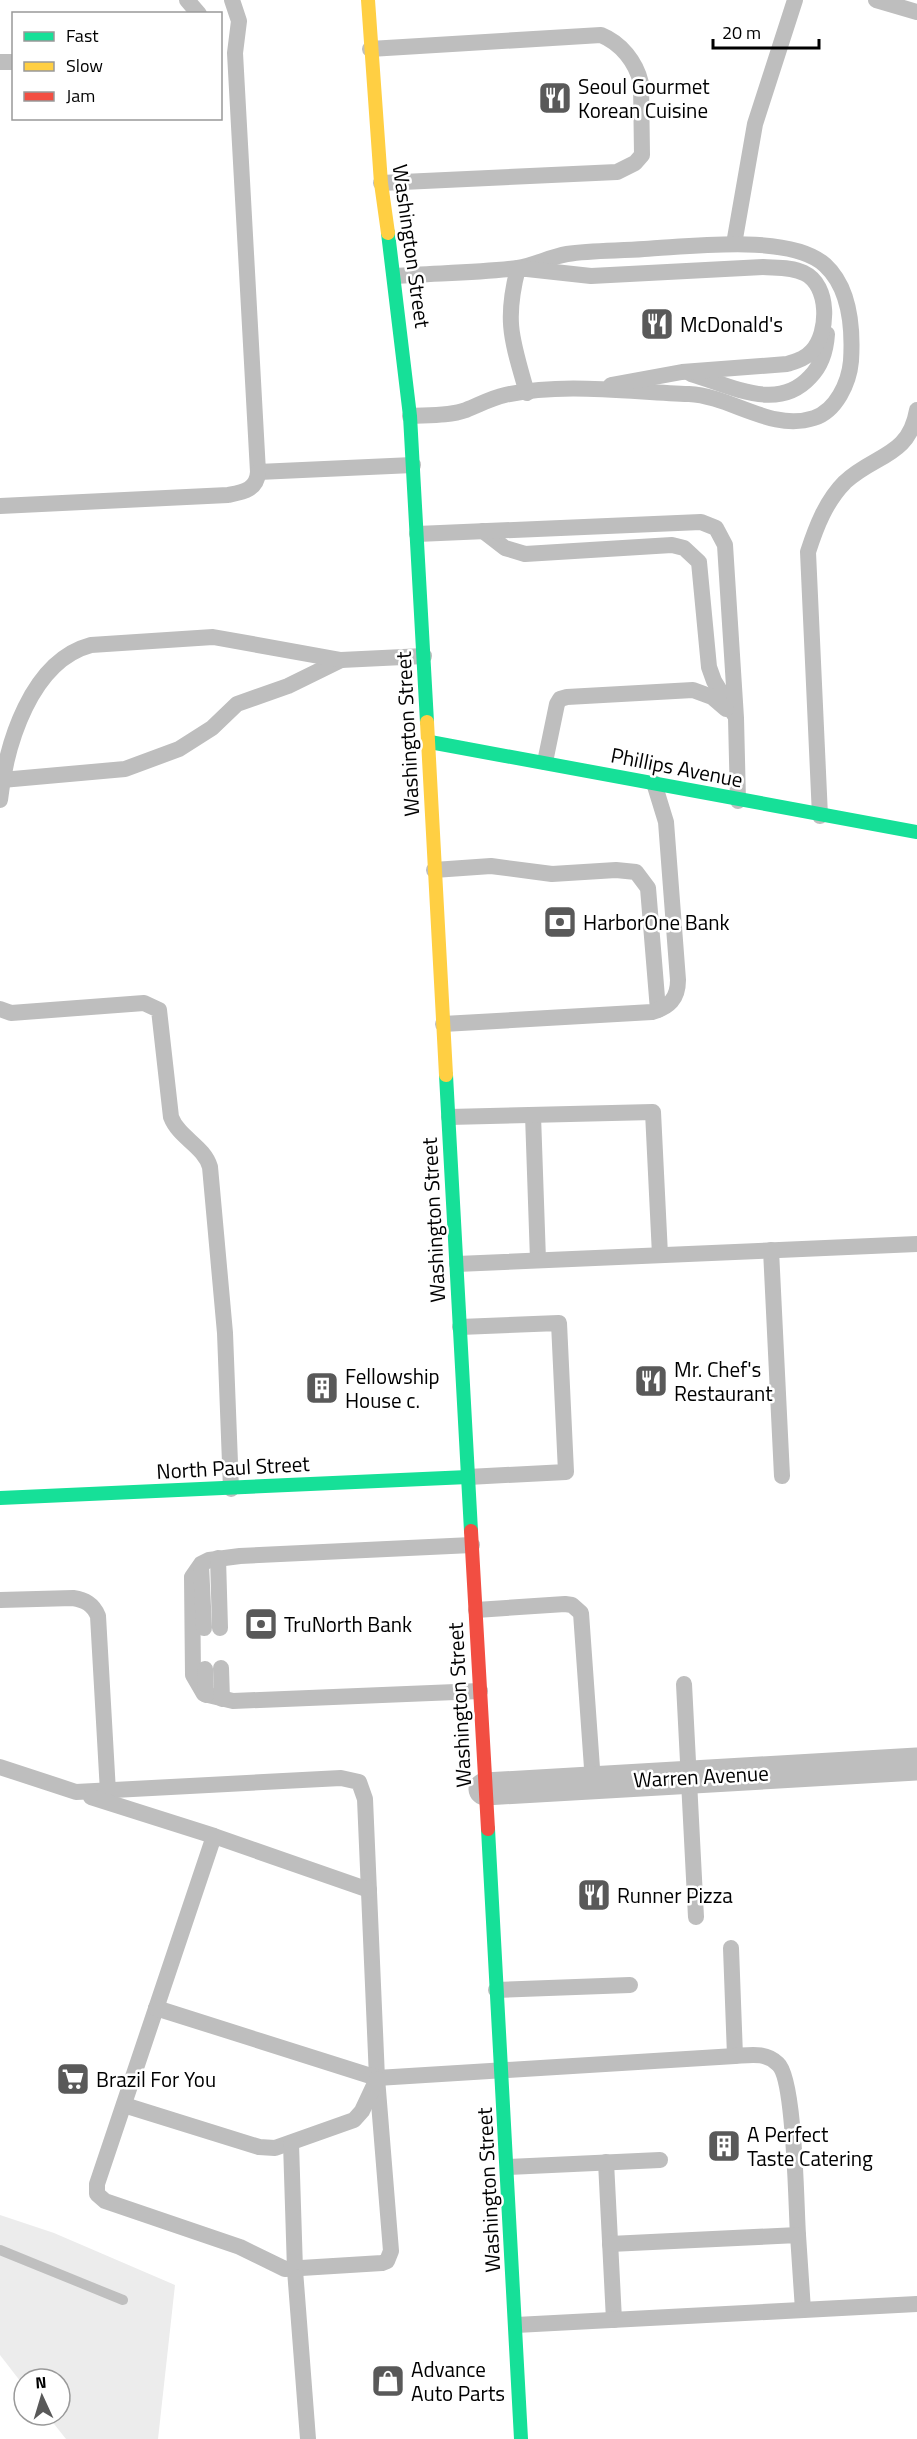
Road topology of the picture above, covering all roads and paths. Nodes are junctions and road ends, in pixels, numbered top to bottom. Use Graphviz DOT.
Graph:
graph roads {
  1 [pos="187,0"];
  2 [pos="232,0"];
  3 [pos="368,0"];
  4 [pos="795,0"];
  5 [pos="876,0"];
  6 [pos="197,12"];
  7 [pos="917,12"];
  8 [pos="370,49"];
  9 [pos="228,53"];
  10 [pos="381,183"];
  11 [pos="734,244"];
  12 [pos="518,268"];
  13 [pos="395,276"];
  14 [pos="824,314"];
  15 [pos="682,372"];
  16 [pos="589,389"];
  17 [pos="527,393"];
  18 [pos="917,410"];
  19 [pos="410,416"];
  20 [pos="413,465"];
  21 [pos="258,472"];
  22 [pos="0,506"];
  23 [pos="483,531"];
  24 [pos="417,534"];
  25 [pos="424,656"];
  26 [pos="341,660"];
  27 [pos="736,718"];
  28 [pos="430,742"];
  29 [pos="545,762"];
  30 [pos="2,780"];
  31 [pos="654,783"];
  32 [pos="0,800"];
  33 [pos="738,801"];
  34 [pos="820,816"];
  35 [pos="917,832"];
  36 [pos="434,870"];
  37 [pos="0,1009"];
  38 [pos="658,1010"];
  39 [pos="443,1024"];
  40 [pos="533,1115"];
  41 [pos="449,1117"];
  42 [pos="917,1244"];
  43 [pos="771,1250"];
  44 [pos="660,1255"];
  45 [pos="538,1260"];
  46 [pos="457,1264"];
  47 [pos="460,1327"];
  48 [pos="782,1476"];
  49 [pos="468,1477"];
  50 [pos="231,1489"];
  51 [pos="0,1498"];
  52 [pos="472,1545"];
  53 [pos="218,1558"];
  54 [pos="201,1564"];
  55 [pos="0,1600"];
  56 [pos="476,1610"];
  57 [pos="213,1668"];
  58 [pos="684,1684"];
  59 [pos="480,1691"];
  60 [pos="214,1697"];
  61 [pos="917,1764"];
  62 [pos="0,1767"];
  63 [pos="689,1777"];
  64 [pos="593,1782"];
  65 [pos="485,1789"];
  66 [pos="76,1792"];
  67 [pos="108,1792"];
  68 [pos="214,1836"];
  69 [pos="369,1890"];
  70 [pos="696,1917"];
  71 [pos="731,1948"];
  72 [pos="630,1985"];
  73 [pos="496,1990"];
  74 [pos="156,2008"];
  75 [pos="735,2056"];
  76 [pos="502,2071"];
  77 [pos="377,2078"];
  78 [pos="124,2105"];
  79 [pos="291,2143"];
  80 [pos="660,2160"];
  81 [pos="606,2162"];
  82 [pos="508,2167"];
  83 [pos="798,2235"];
  84 [pos="610,2244"];
  85 [pos="294,2270"];
  86 [pos="917,2304"];
  87 [pos="803,2310"];
  88 [pos="614,2320"];
  89 [pos="516,2325"];
  90 [pos="308,2439"];
  91 [pos="521,2439"];
  1 -- 6 [label="lane"];
  2 -- 9 [label="lane"];
  3 -- 8 [label="main road, Washington Street"];
  4 -- 11 [label="lane"];
  5 -- 7 [label="lane"];
  8 -- 10 [label="main road, Washington Street"];
  8 -- 10 [label="lane"];
  9 -- 21 [label="lane"];
  10 -- 13 [label="main road, Washington Street"];
  11 -- 12 [label="lane"];
  11 -- 16 [label="lane"];
  12 -- 13 [label="lane"];
  12 -- 14 [label="lane"];
  12 -- 17 [label="lane"];
  13 -- 19 [label="main road, Washington Street"];
  14 -- 15 [label="lane"];
  14 -- 15 [label="lane"];
  15 -- 16 [label="lane"];
  16 -- 17 [label="lane"];
  17 -- 19 [label="lane"];
  18 -- 34 [label="lane"];
  19 -- 20 [label="main road, Washington Street"];
  20 -- 21 [label="lane"];
  20 -- 24 [label="main road, Washington Street"];
  21 -- 22 [label="lane"];
  23 -- 24 [label="lane"];
  23 -- 27 [label="lane"];
  23 -- 27 [label="lane"];
  24 -- 25 [label="main road, Washington Street"];
  25 -- 26 [label="lane"];
  25 -- 28 [label="main road, Washington Street"];
  26 -- 30 [label="lane"];
  26 -- 30 [label="lane"];
  27 -- 29 [label="lane"];
  27 -- 33 [label="lane"];
  28 -- 29 [label="main road, Phillips Avenue"];
  28 -- 36 [label="main road, Washington Street"];
  29 -- 31 [label="main road, Phillips Avenue"];
  30 -- 32 [label="lane"];
  31 -- 33 [label="main road, Phillips Avenue"];
  31 -- 38 [label="lane"];
  33 -- 34 [label="main road, Phillips Avenue"];
  34 -- 35 [label="main road, Phillips Avenue"];
  36 -- 38 [label="lane"];
  36 -- 39 [label="main road, Washington Street"];
  37 -- 50 [label="lane"];
  38 -- 39 [label="lane"];
  39 -- 41 [label="main road, Washington Street"];
  40 -- 41 [label="lane"];
  40 -- 44 [label="lane"];
  40 -- 45 [label="lane"];
  41 -- 46 [label="main road, Washington Street"];
  42 -- 43 [label="lane"];
  43 -- 44 [label="lane"];
  43 -- 48 [label="lane"];
  44 -- 45 [label="lane"];
  45 -- 46 [label="lane"];
  46 -- 47 [label="main road, Washington Street"];
  47 -- 49 [label="main road, Washington Street"];
  47 -- 49 [label="lane"];
  49 -- 50 [label="main road, North Paul Street"];
  49 -- 52 [label="main road, Washington Street"];
  50 -- 51 [label="main road, North Paul Street"];
  52 -- 53 [label="lane"];
  52 -- 56 [label="main road, Washington Street"];
  53 -- 54 [label="lane"];
  53 -- 54 [label="lane"];
  54 -- 60 [label="lane"];
  55 -- 67 [label="lane"];
  56 -- 59 [label="main road, Washington Street"];
  56 -- 64 [label="lane"];
  57 -- 60 [label="lane"];
  58 -- 63 [label="lane"];
  59 -- 60 [label="lane"];
  59 -- 65 [label="main road, Washington Street"];
  61 -- 63 [label="street, Warren Avenue"];
  62 -- 66 [label="lane"];
  63 -- 64 [label="street, Warren Avenue"];
  63 -- 70 [label="lane"];
  64 -- 65 [label="street, Warren Avenue"];
  65 -- 73 [label="main road, Washington Street"];
  66 -- 67 [label="lane"];
  66 -- 68 [label="lane"];
  67 -- 69 [label="lane"];
  68 -- 69 [label="lane"];
  68 -- 74 [label="lane"];
  69 -- 77 [label="lane"];
  71 -- 75 [label="lane"];
  72 -- 73 [label="lane"];
  73 -- 76 [label="main road, Washington Street"];
  74 -- 77 [label="lane"];
  74 -- 78 [label="lane"];
  75 -- 76 [label="lane"];
  75 -- 83 [label="lane"];
  76 -- 77 [label="lane"];
  76 -- 82 [label="main road, Washington Street"];
  77 -- 79 [label="lane"];
  77 -- 85 [label="lane"];
  78 -- 79 [label="lane"];
  78 -- 85 [label="lane"];
  79 -- 85 [label="lane"];
  80 -- 81 [label="lane"];
  81 -- 82 [label="lane"];
  81 -- 84 [label="lane"];
  82 -- 89 [label="main road, Washington Street"];
  83 -- 84 [label="lane"];
  83 -- 87 [label="lane"];
  84 -- 88 [label="lane"];
  85 -- 90 [label="lane"];
  86 -- 87 [label="lane"];
  87 -- 88 [label="lane"];
  88 -- 89 [label="lane"];
  89 -- 91 [label="main road, Washington Street"];
}
